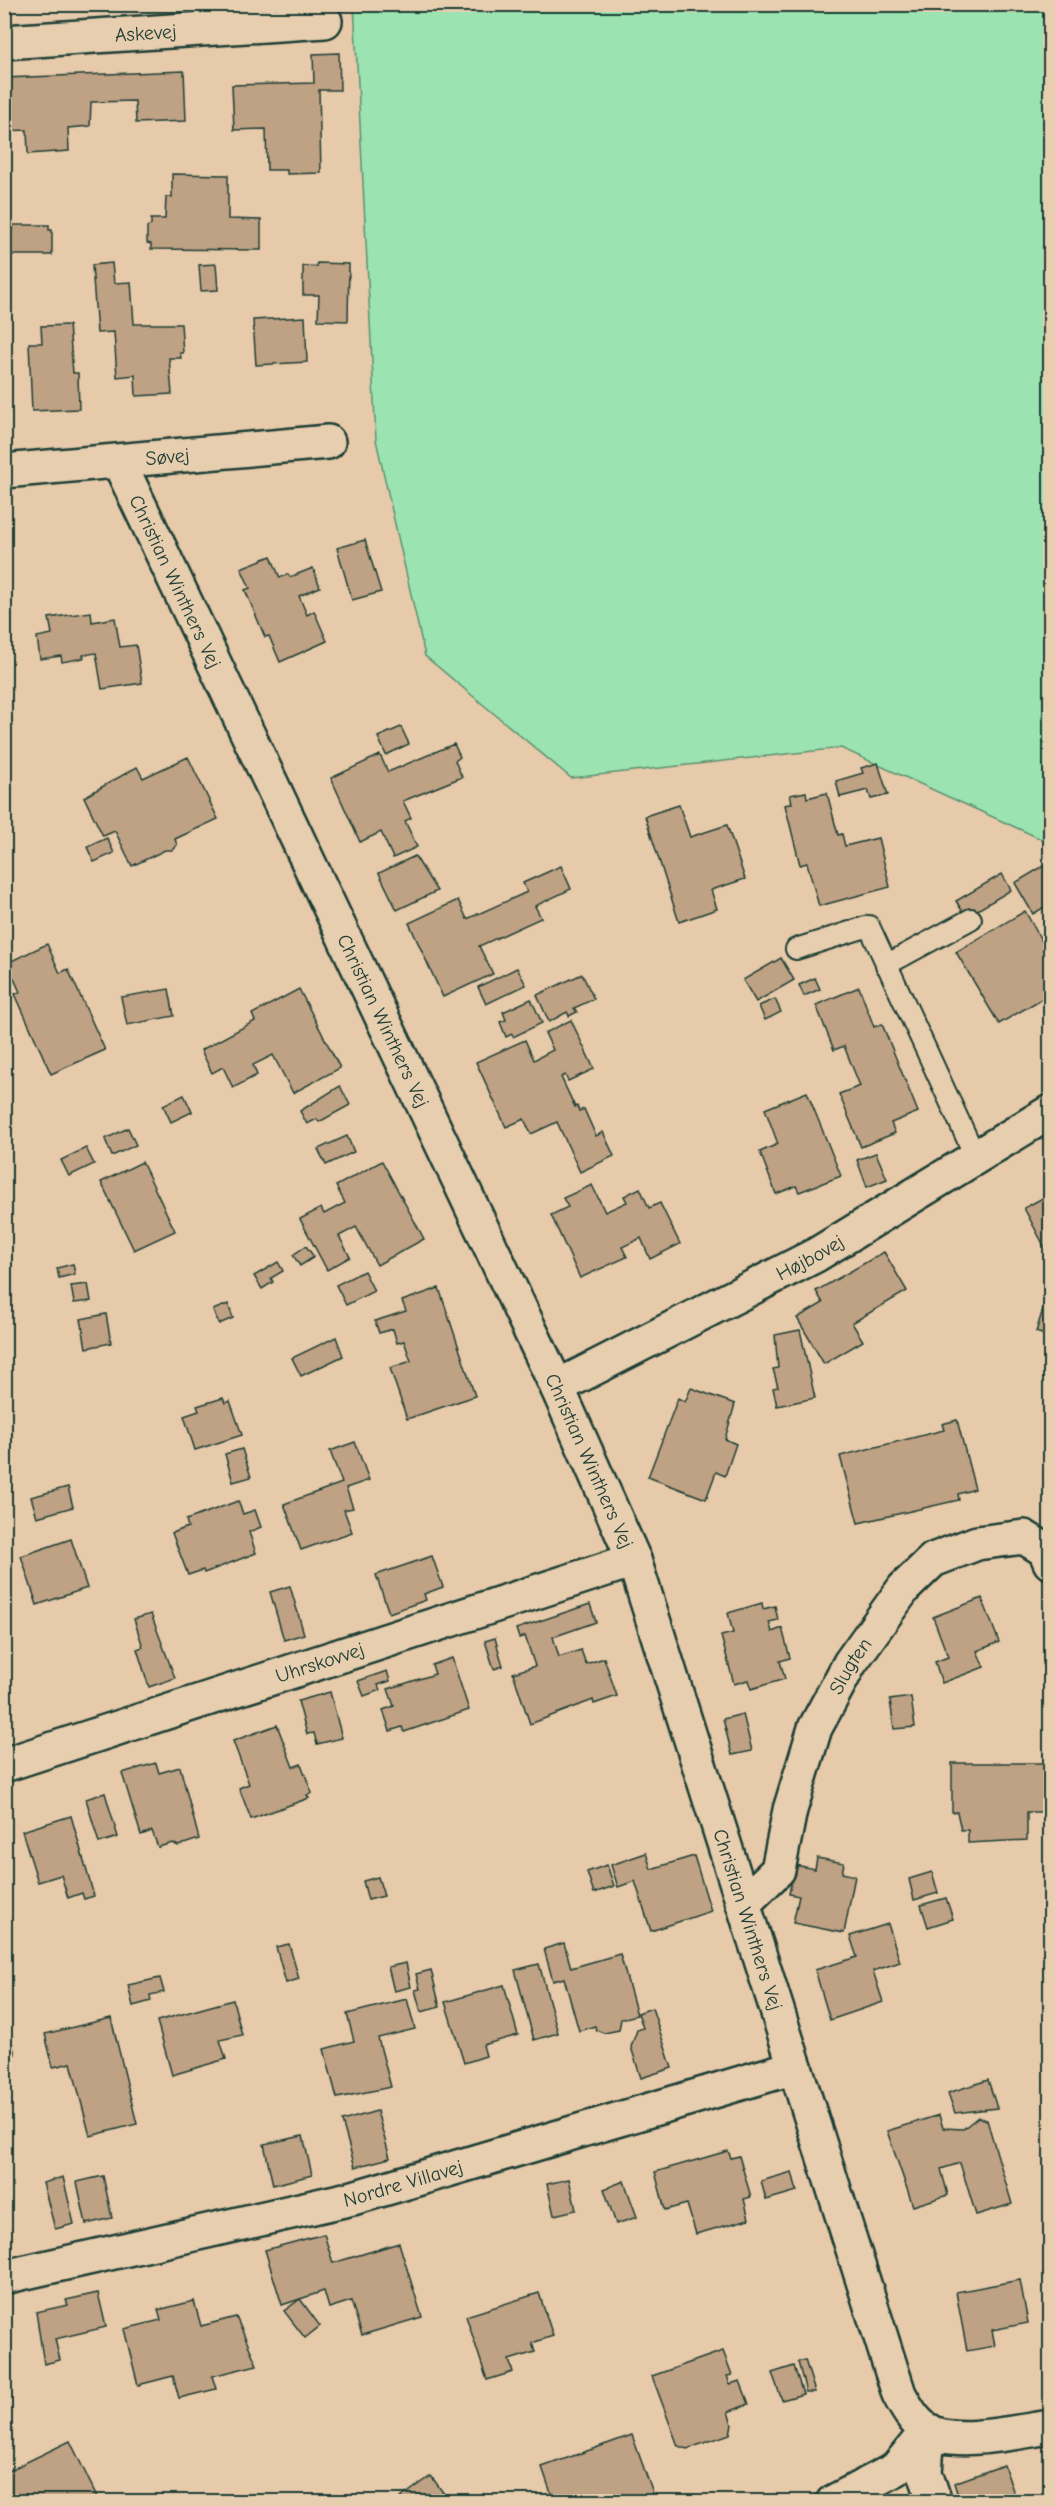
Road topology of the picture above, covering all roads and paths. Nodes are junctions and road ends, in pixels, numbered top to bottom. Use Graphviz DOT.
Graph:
graph roads {
  1 [pos="325,21"];
  2 [pos="4,42"];
  3 [pos="328,442"];
  4 [pos="119,462"];
  5 [pos="4,471"];
  6 [pos="971,919"];
  7 [pos="796,949"];
  8 [pos="886,964"];
  9 [pos="1050,1112"];
  10 [pos="976,1158"];
  11 [pos="557,1386"];
  12 [pos="634,1560"];
  13 [pos="1050,1562"];
  14 [pos="4,1765"];
  15 [pos="743,1904"];
  16 [pos="795,2067"];
  17 [pos="4,2277"];
  18 [pos="1050,2427"];
  19 [pos="928,2430"];
  20 [pos="833,2502"];
  21 [pos="935,2502"];
  1 -- 2 [label="street, Askevej"];
  3 -- 4 [label="street, Søvej"];
  4 -- 5 [label="street, Søvej"];
  4 -- 11 [label="street, Christian Winthers Vej"];
  6 -- 8 [label="lane"];
  7 -- 8 [label="lane"];
  8 -- 10 [label="lane"];
  9 -- 10 [label="street, Højbovej"];
  10 -- 11 [label="street, Højbovej"];
  11 -- 12 [label="street, Christian Winthers Vej"];
  12 -- 14 [label="street, Uhrskovvej"];
  12 -- 15 [label="street, Christian Winthers Vej"];
  13 -- 15 [label="street, Slugten"];
  15 -- 16 [label="street, Christian Winthers Vej"];
  16 -- 17 [label="street, Nordre Villavej"];
  16 -- 19 [label="street, Christian Winthers Vej"];
  18 -- 19 [label="street"];
  19 -- 20 [label="street"];
  19 -- 21 [label="street"];
}
